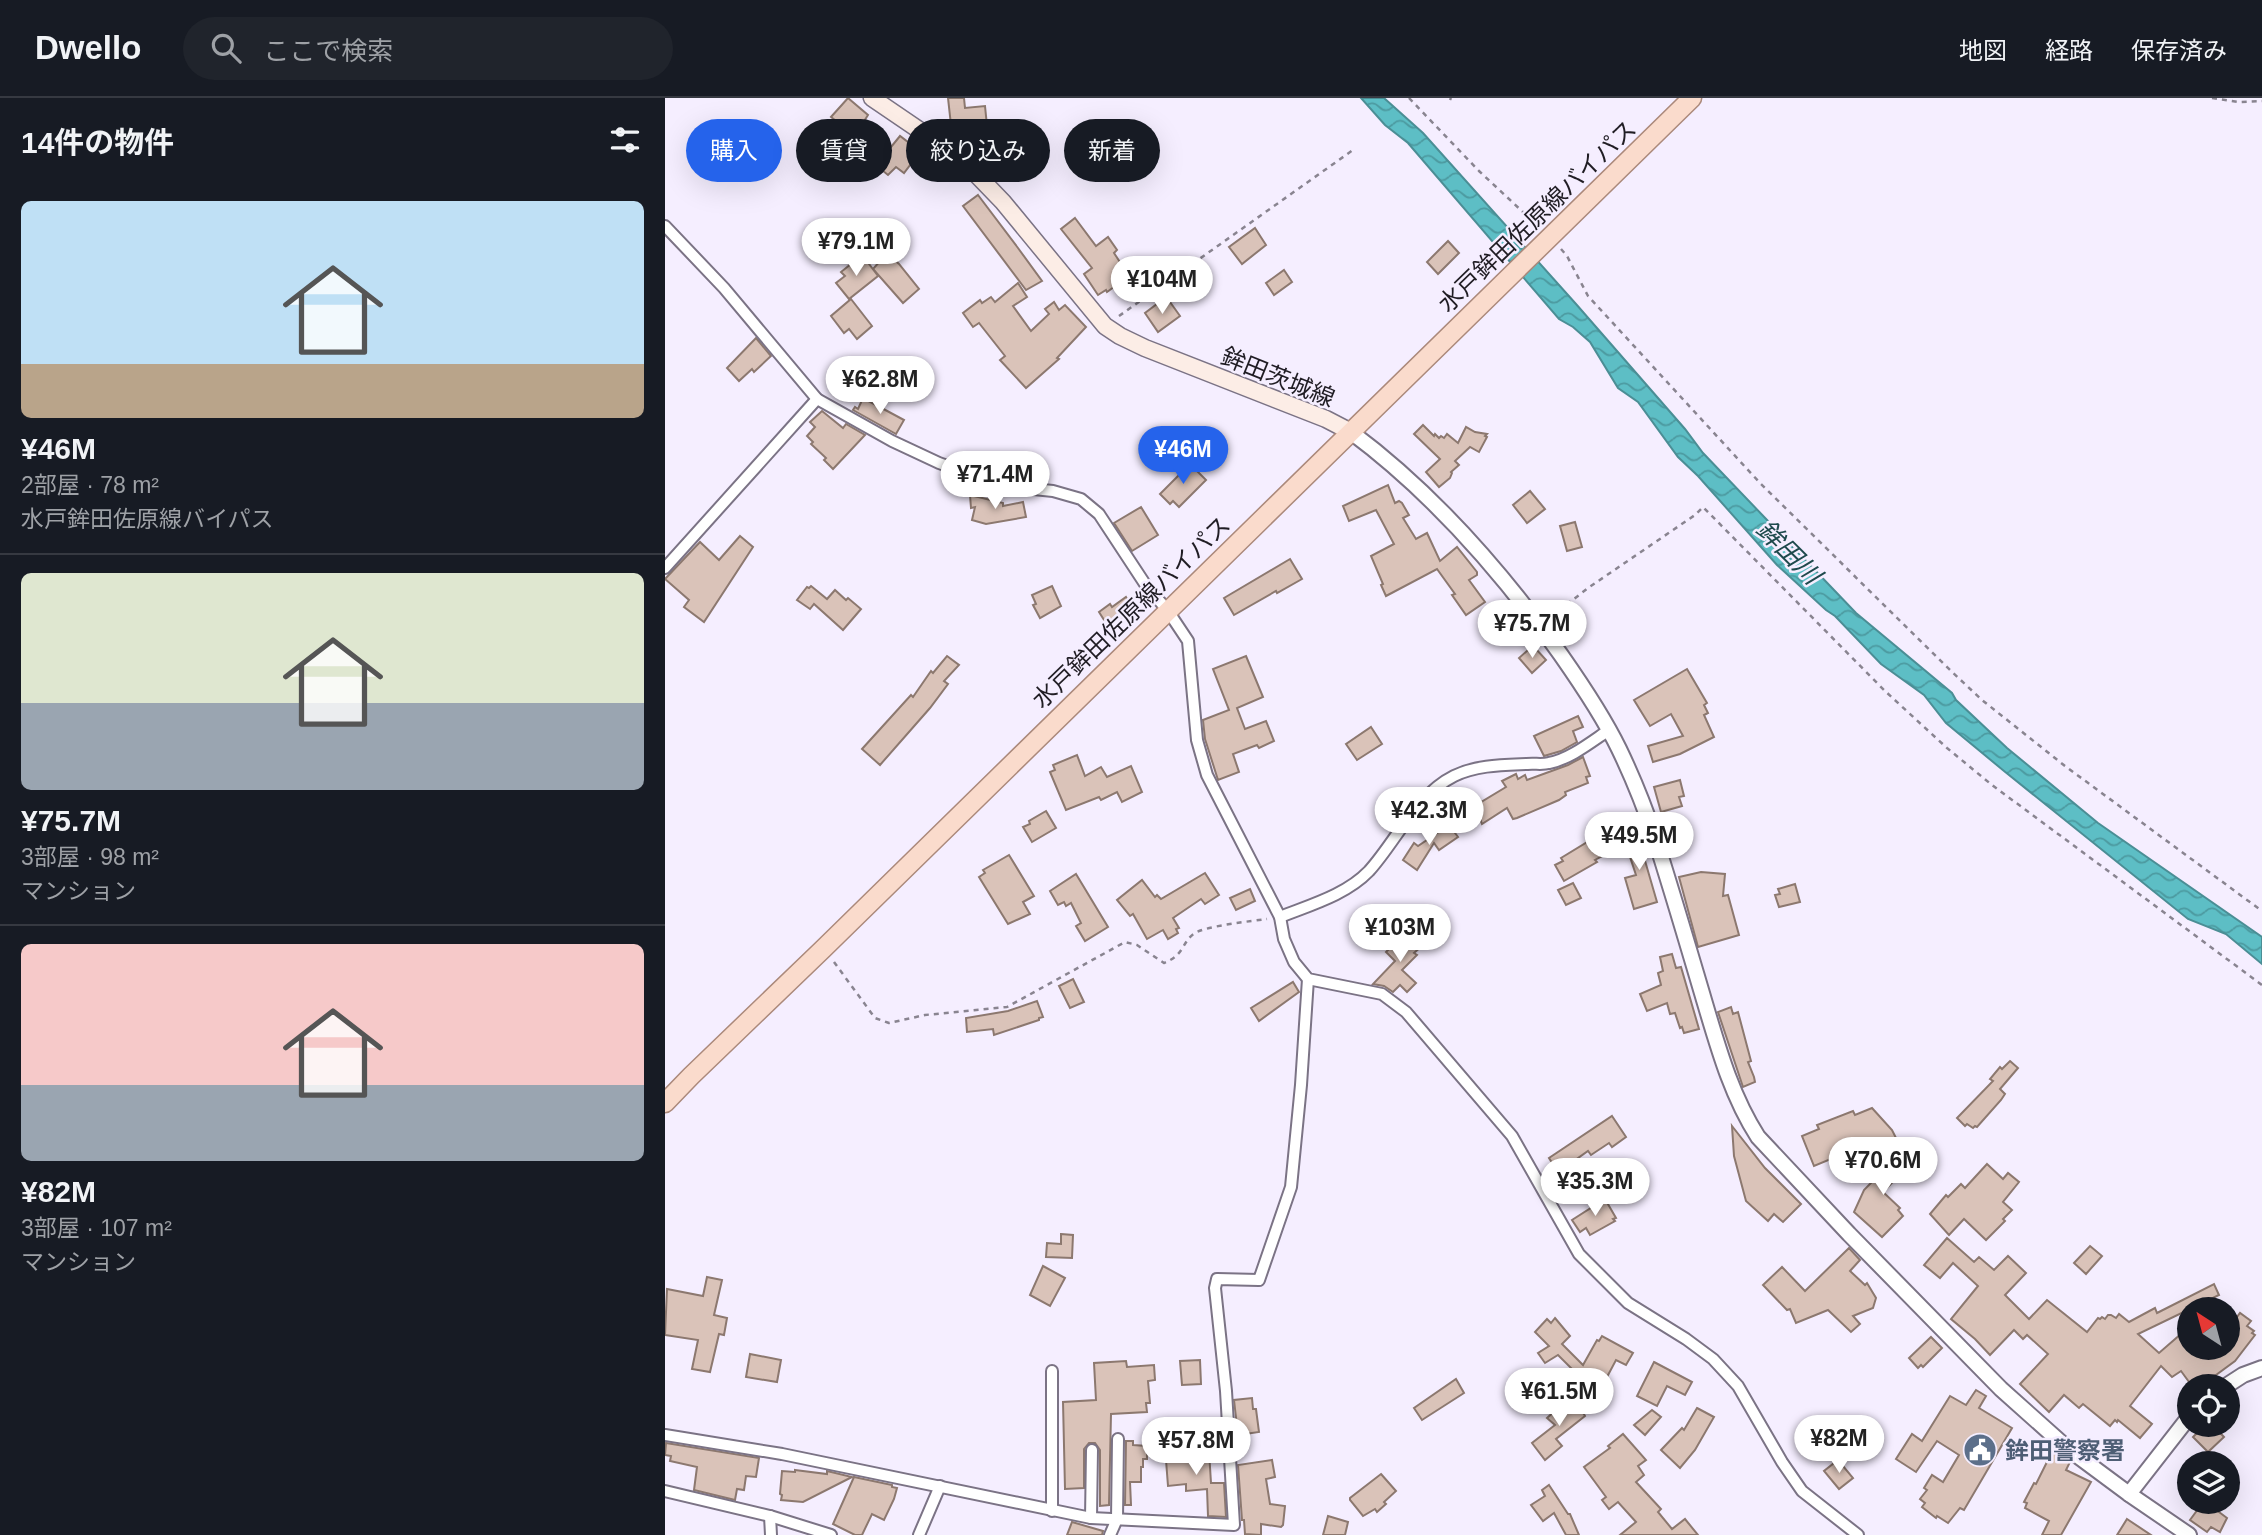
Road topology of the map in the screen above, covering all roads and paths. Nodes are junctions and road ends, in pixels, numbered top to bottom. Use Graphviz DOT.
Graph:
graph roads {
  1 [pos="872,98"];
  2 [pos="1409,98"];
  3 [pos="1692,98"];
  4 [pos="2212,98"];
  5 [pos="2262,101"];
  6 [pos="1353,150"];
  7 [pos="665,226"];
  8 [pos="1548,241"];
  9 [pos="1105,326"];
  10 [pos="817,399"];
  11 [pos="1351,432"];
  12 [pos="665,568"];
  13 [pos="1168,611"];
  14 [pos="1540,625"];
  15 [pos="1609,730"];
  16 [pos="2262,911"];
  17 [pos="1280,917"];
  18 [pos="823,948"];
  19 [pos="1308,979"];
  20 [pos="2262,985"];
  21 [pos="665,1103"];
  22 [pos="2262,1368"];
  23 [pos="1052,1371"];
  24 [pos="2240,1377"];
  25 [pos="2177,1432"];
  26 [pos="665,1434"];
  27 [pos="1118,1439"];
  28 [pos="1092,1450"];
  29 [pos="940,1486"];
  30 [pos="665,1491"];
  31 [pos="2129,1494"];
  32 [pos="1052,1511"];
  33 [pos="771,1516"];
  34 [pos="1091,1518"];
  35 [pos="1117,1519"];
  36 [pos="771,1535"];
  37 [pos="831,1535"];
  38 [pos="919,1535"];
  39 [pos="1111,1535"];
  40 [pos="1858,1535"];
  41 [pos="2189,1535"];
  1 -- 9 [label="main road, 鉾田茨城線"];
  2 -- 8 [label="path"];
  3 -- 8 [label="main road, 水戸鉾田佐原線バイパス"];
  4 -- 5 [label="path"];
  6 -- 9 [label="path"];
  7 -- 10 [label="street"];
  8 -- 11 [label="main road, 水戸鉾田佐原線バイパス"];
  8 -- 16 [label="path"];
  9 -- 11 [label="main road, 鉾田茨城線"];
  10 -- 12 [label="street"];
  10 -- 13 [label="street"];
  11 -- 13 [label="main road, 水戸鉾田佐原線バイパス"];
  11 -- 14 [label="street"];
  13 -- 17 [label="street"];
  13 -- 18 [label="main road, 水戸鉾田佐原線バイパス"];
  14 -- 15 [label="street"];
  14 -- 20 [label="path"];
  15 -- 17 [label="street"];
  15 -- 31 [label="street"];
  17 -- 18 [label="path"];
  17 -- 19 [label="street"];
  18 -- 21 [label="main road, 水戸鉾田佐原線バイパス"];
  19 -- 35 [label="street"];
  19 -- 40 [label="street"];
  22 -- 24 [label="street"];
  23 -- 32 [label="street"];
  25 -- 31 [label="street"];
  26 -- 29 [label="street"];
  27 -- 35 [label="street"];
  28 -- 34 [label="street"];
  29 -- 32 [label="street"];
  29 -- 38 [label="street"];
  30 -- 33 [label="street"];
  31 -- 41 [label="street"];
  32 -- 34 [label="street"];
  33 -- 36 [label="street"];
  33 -- 37 [label="street"];
  34 -- 35 [label="street"];
  35 -- 39 [label="street"];
}
